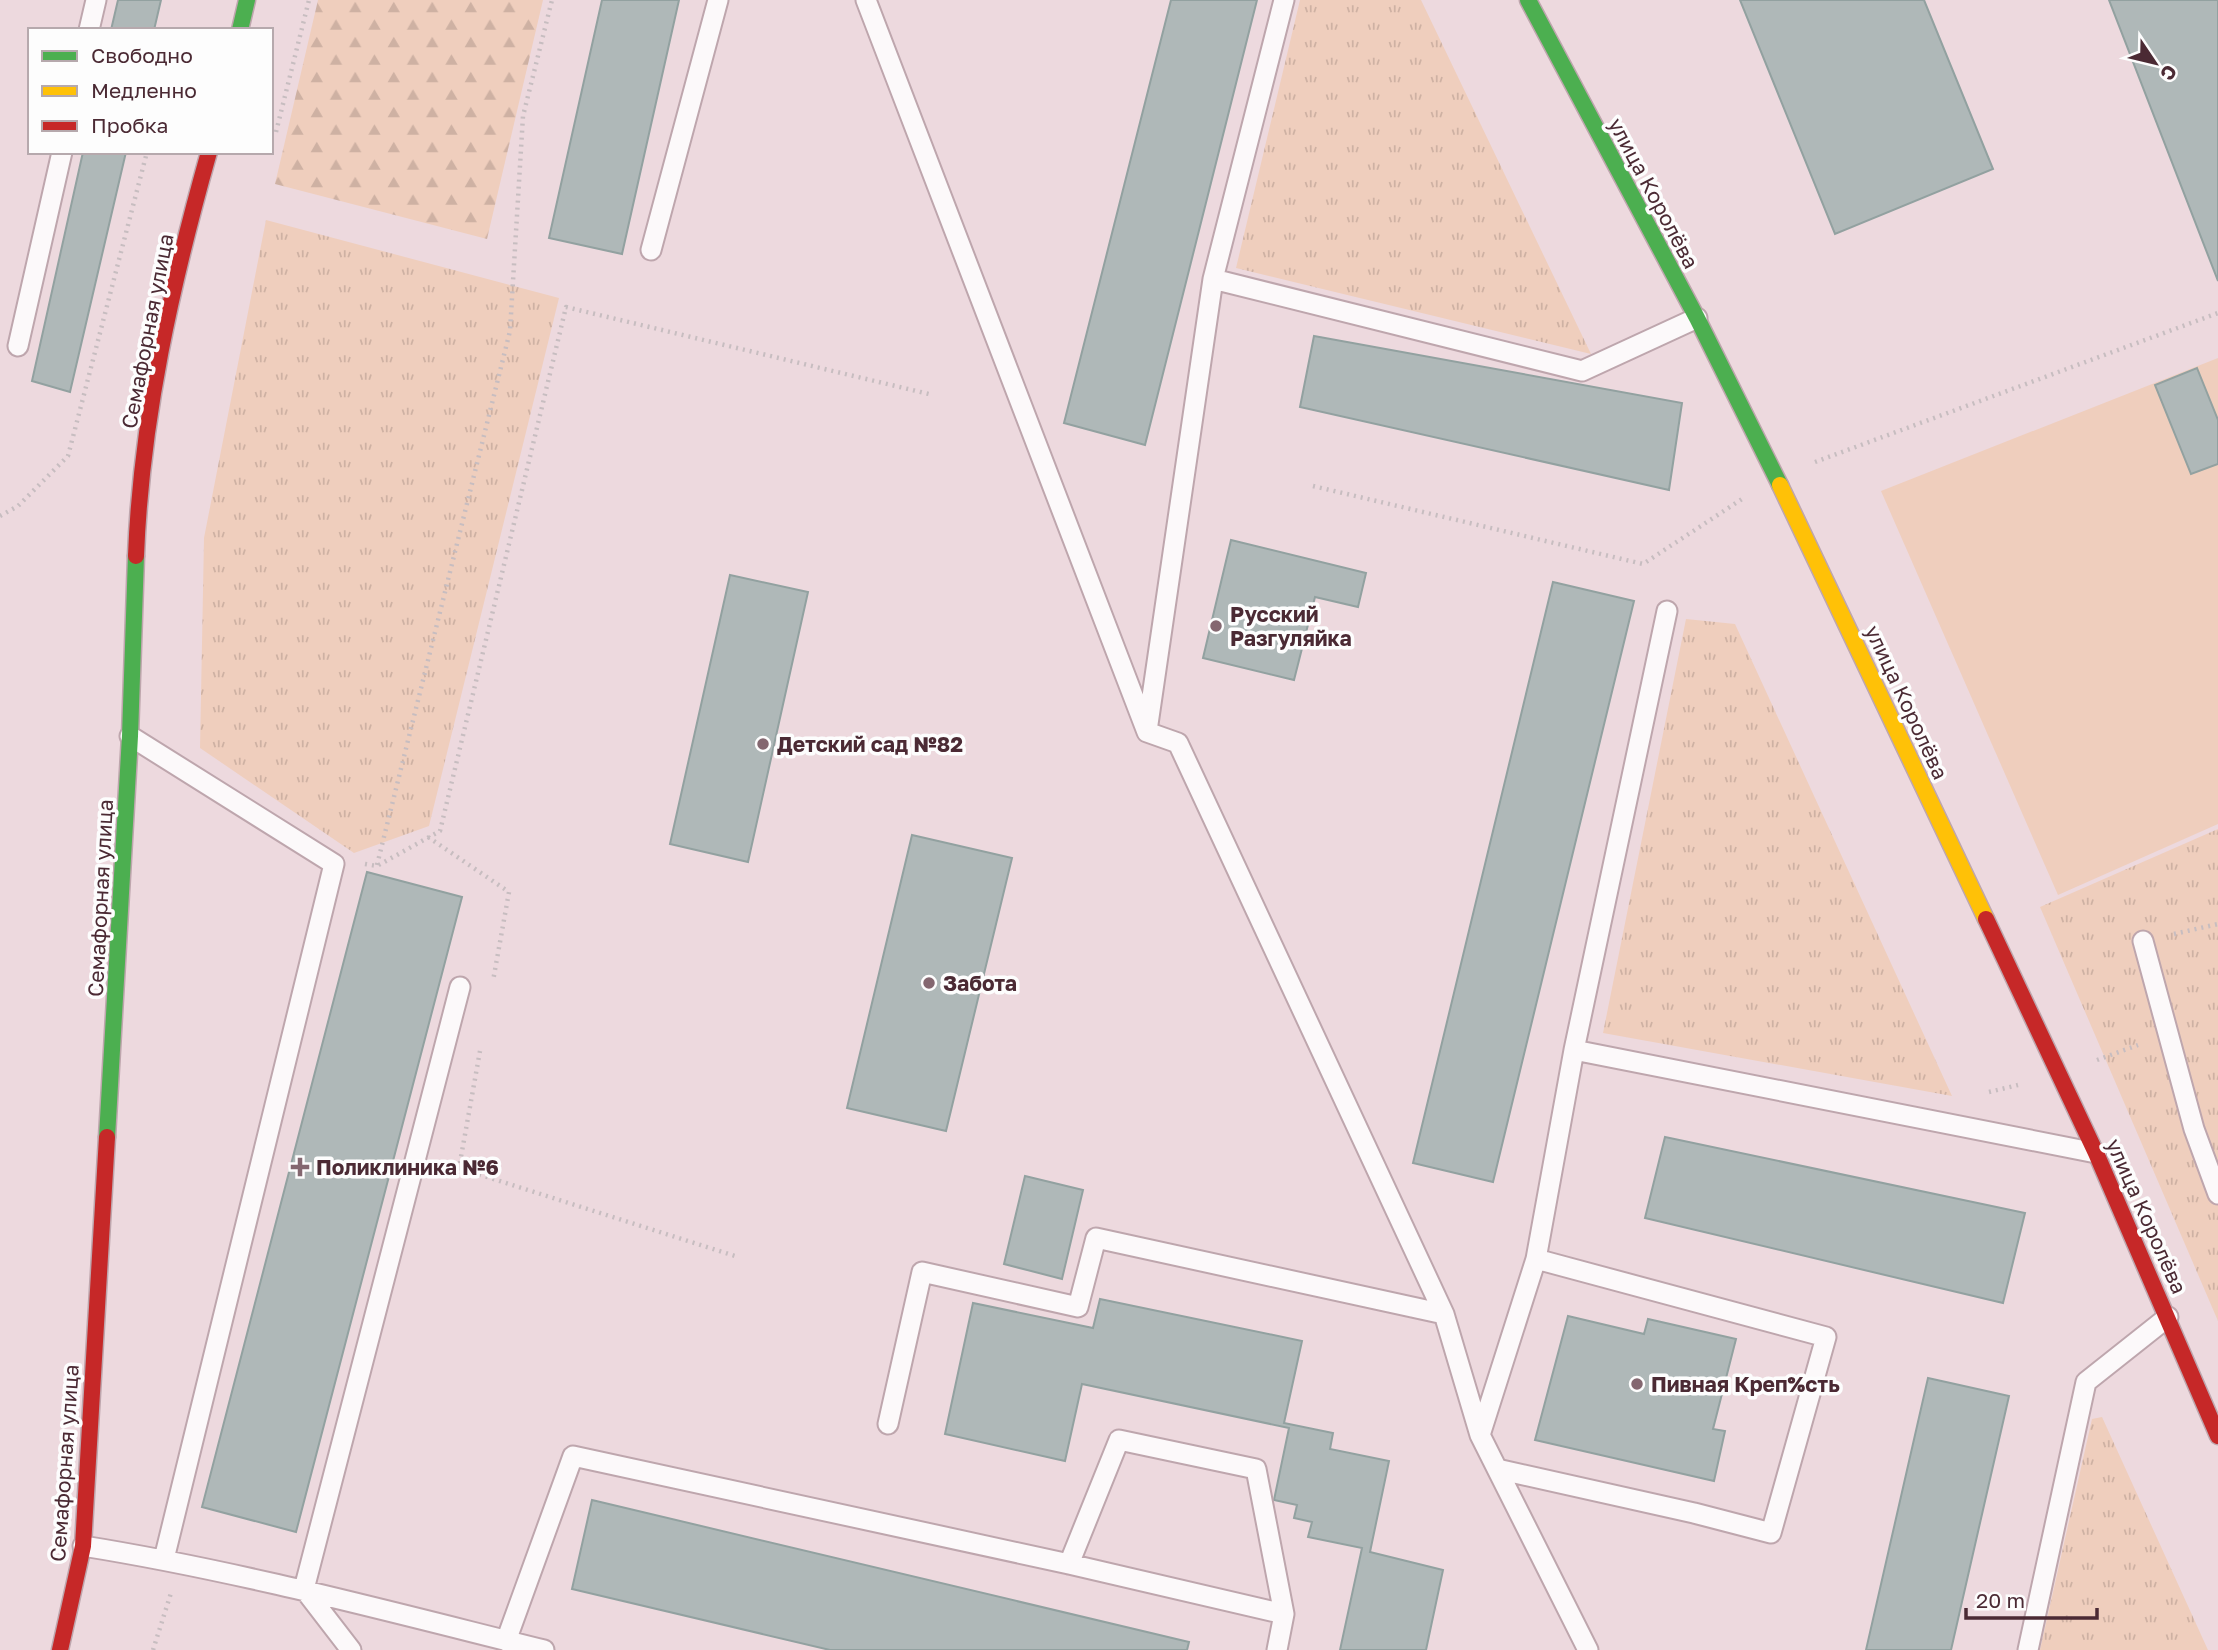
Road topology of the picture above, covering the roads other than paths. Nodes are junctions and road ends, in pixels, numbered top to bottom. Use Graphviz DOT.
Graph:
graph roads {
  1 [pos="96,0"];
  2 [pos="247,0"];
  3 [pos="718,0"];
  4 [pos="866,0"];
  5 [pos="1284,0"];
  6 [pos="1528,0"];
  7 [pos="89,28"];
  8 [pos="240,28"];
  9 [pos="62,154"];
  10 [pos="208,154"];
  11 [pos="651,250"];
  12 [pos="1213,279"];
  13 [pos="1697,318"];
  14 [pos="18,346"];
  15 [pos="1667,611"];
  16 [pos="1147,732"];
  17 [pos="130,736"];
  18 [pos="2143,941"];
  19 [pos="460,986"];
  20 [pos="1574,1050"];
  21 [pos="2096,1153"];
  22 [pos="2218,1194"];
  23 [pos="1535,1259"];
  24 [pos="1444,1314"];
  25 [pos="2168,1317"];
  26 [pos="888,1424"];
  27 [pos="1480,1435"];
  28 [pos="2218,1436"];
  29 [pos="1497,1469"];
  30 [pos="83,1546"];
  31 [pos="173,1561"];
  32 [pos="1069,1564"];
  33 [pos="304,1590"];
  34 [pos="1284,1615"];
  35 [pos="506,1641"];
  36 [pos="60,1650"];
  37 [pos="351,1650"];
  38 [pos="544,1650"];
  39 [pos="1277,1650"];
  40 [pos="1588,1650"];
  41 [pos="2028,1650"];
  1 -- 7 [label="lane"];
  2 -- 8 [label="main road"];
  3 -- 11 [label="lane"];
  4 -- 16 [label="lane"];
  5 -- 12 [label="lane"];
  6 -- 13 [label="main road, улица Королёва"];
  9 -- 14 [label="lane"];
  10 -- 17 [label="main road, Семафорная улица"];
  12 -- 13 [label="lane"];
  12 -- 16 [label="lane"];
  13 -- 21 [label="main road, улица Королёва"];
  15 -- 20 [label="lane"];
  16 -- 24 [label="lane"];
  17 -- 30 [label="main road, Семафорная улица"];
  17 -- 31 [label="lane"];
  18 -- 22 [label="lane"];
  19 -- 33 [label="lane"];
  20 -- 21 [label="lane"];
  20 -- 23 [label="lane"];
  21 -- 25 [label="main road, улица Королёва"];
  23 -- 27 [label="lane"];
  23 -- 29 [label="lane"];
  24 -- 26 [label="lane"];
  24 -- 27 [label="lane"];
  25 -- 28 [label="main road, улица Королёва"];
  25 -- 41 [label="lane"];
  27 -- 29 [label="lane"];
  29 -- 40 [label="lane"];
  30 -- 31 [label="lane"];
  30 -- 36 [label="main road, Семафорная улица"];
  31 -- 33 [label="lane"];
  32 -- 34 [label="lane"];
  32 -- 34 [label="lane"];
  32 -- 35 [label="lane"];
  33 -- 35 [label="lane"];
  33 -- 37 [label="lane"];
  34 -- 39 [label="lane"];
  35 -- 38 [label="lane"];
}
